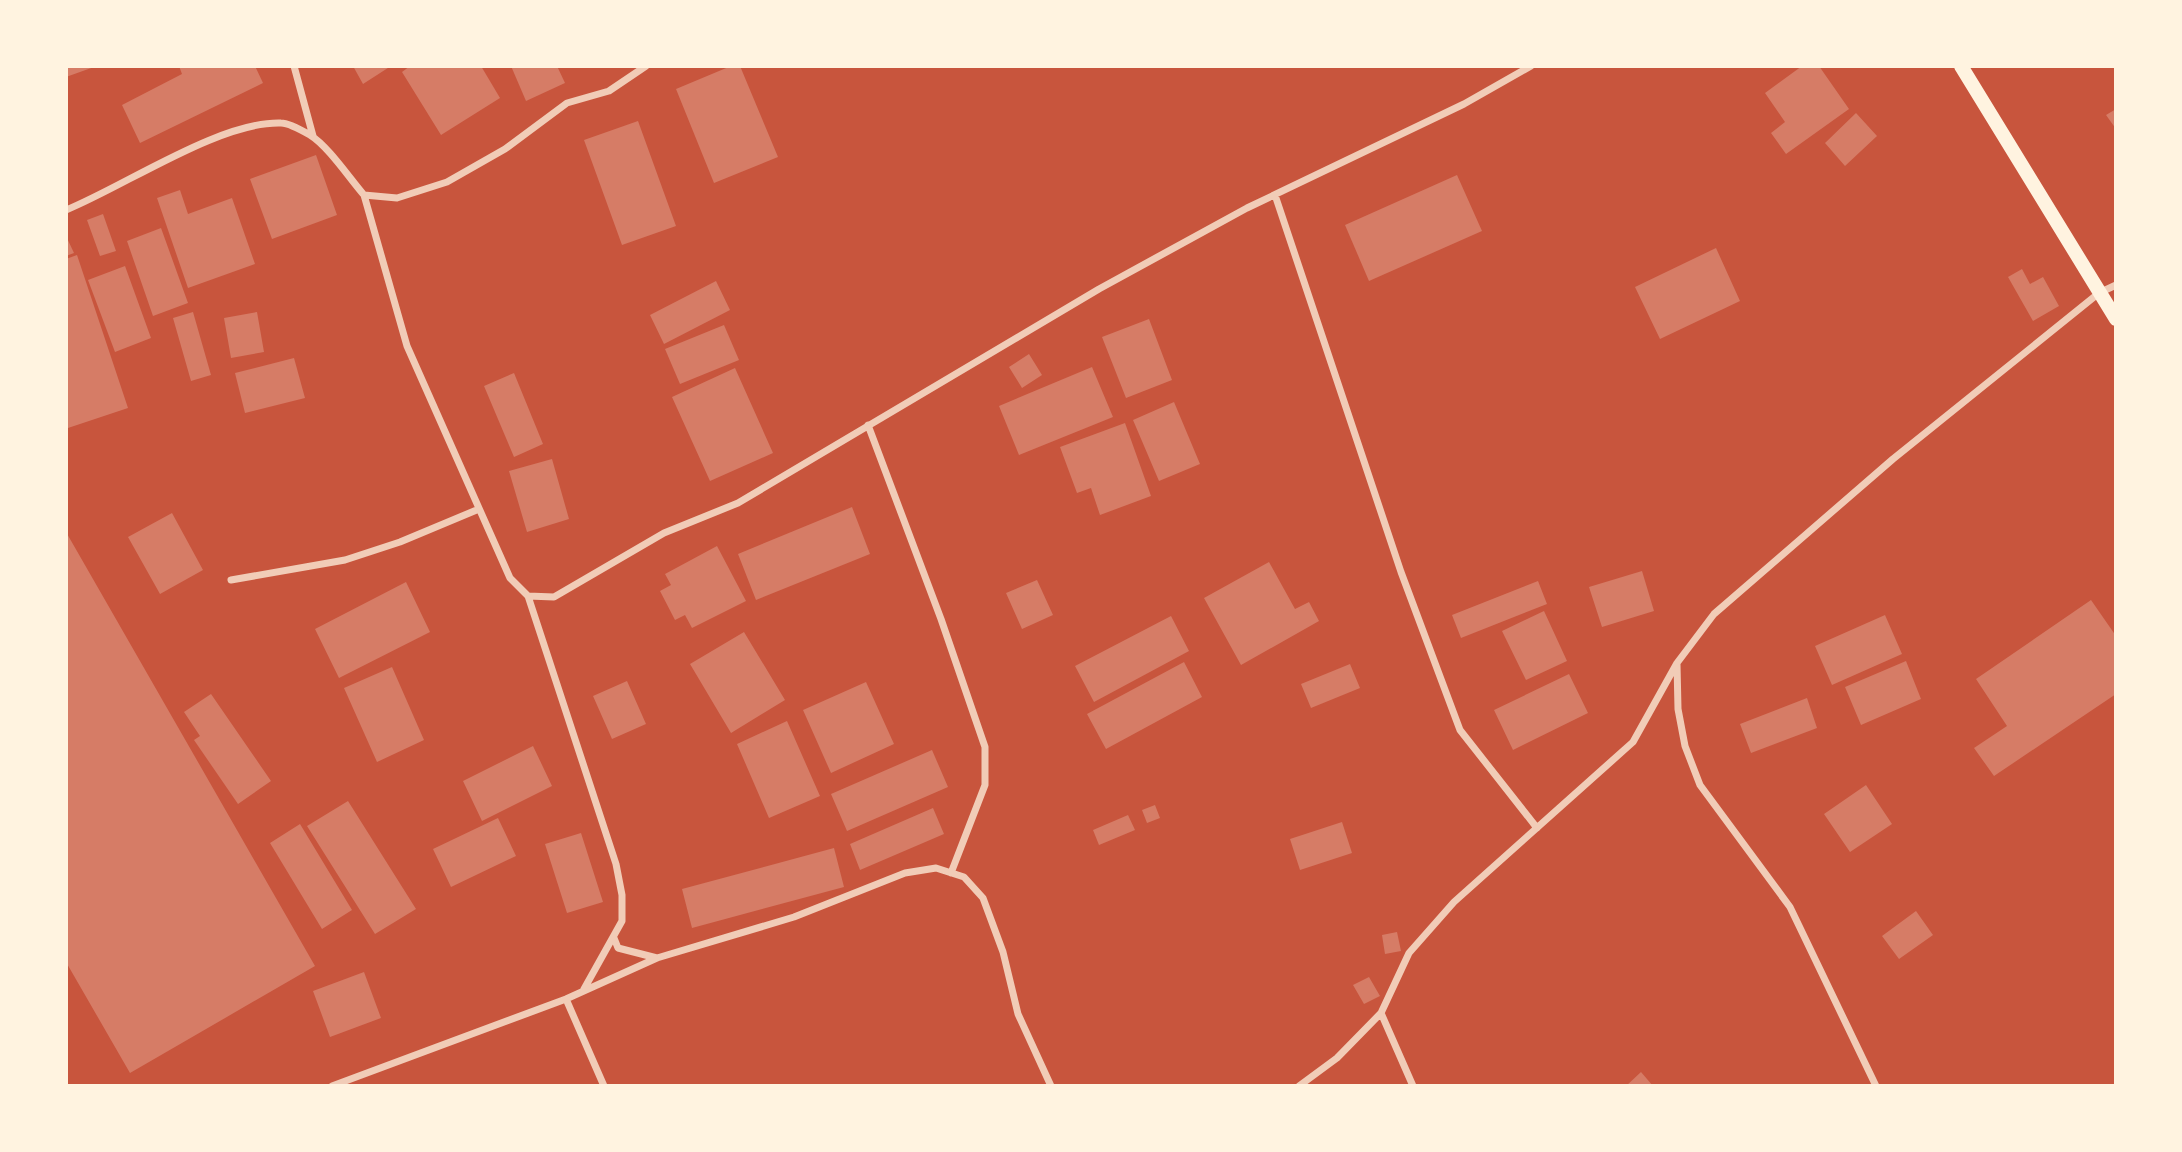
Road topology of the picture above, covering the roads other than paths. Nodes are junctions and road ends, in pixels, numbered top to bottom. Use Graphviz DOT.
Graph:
graph roads {
  1 [pos="294,66"];
  2 [pos="646,66"];
  3 [pos="1531,66"];
  4 [pos="1961,66"];
  5 [pos="313,136"];
  6 [pos="1275,194"];
  7 [pos="364,195"];
  8 [pos="66,210"];
  9 [pos="2116,285"];
  10 [pos="2099,293"];
  11 [pos="2116,319"];
  12 [pos="868,425"];
  13 [pos="479,509"];
  14 [pos="231,580"];
  15 [pos="527,596"];
  16 [pos="1677,663"];
  17 [pos="1537,828"];
  18 [pos="951,873"];
  19 [pos="614,938"];
  20 [pos="657,958"];
  21 [pos="583,990"];
  22 [pos="566,999"];
  23 [pos="1381,1013"];
  24 [pos="332,1086"];
  25 [pos="604,1086"];
  26 [pos="1051,1086"];
  27 [pos="1299,1086"];
  28 [pos="1413,1086"];
  29 [pos="1876,1086"];
  1 -- 5 [label="street"];
  2 -- 7 [label="street"];
  3 -- 6 [label="street"];
  4 -- 10 [label="main road"];
  5 -- 7 [label="street"];
  5 -- 8 [label="street"];
  6 -- 12 [label="street"];
  6 -- 17 [label="street"];
  7 -- 13 [label="street"];
  9 -- 10 [label="street"];
  10 -- 11 [label="main road"];
  10 -- 16 [label="street"];
  12 -- 15 [label="street"];
  12 -- 18 [label="street"];
  13 -- 14 [label="street"];
  13 -- 15 [label="street"];
  15 -- 19 [label="street"];
  16 -- 17 [label="street"];
  16 -- 29 [label="street"];
  17 -- 23 [label="street"];
  18 -- 20 [label="street"];
  18 -- 26 [label="street"];
  19 -- 20 [label="street"];
  19 -- 21 [label="street"];
  20 -- 21 [label="street"];
  21 -- 22 [label="street"];
  22 -- 24 [label="street"];
  22 -- 25 [label="street"];
  23 -- 27 [label="street"];
  23 -- 28 [label="street"];
}
